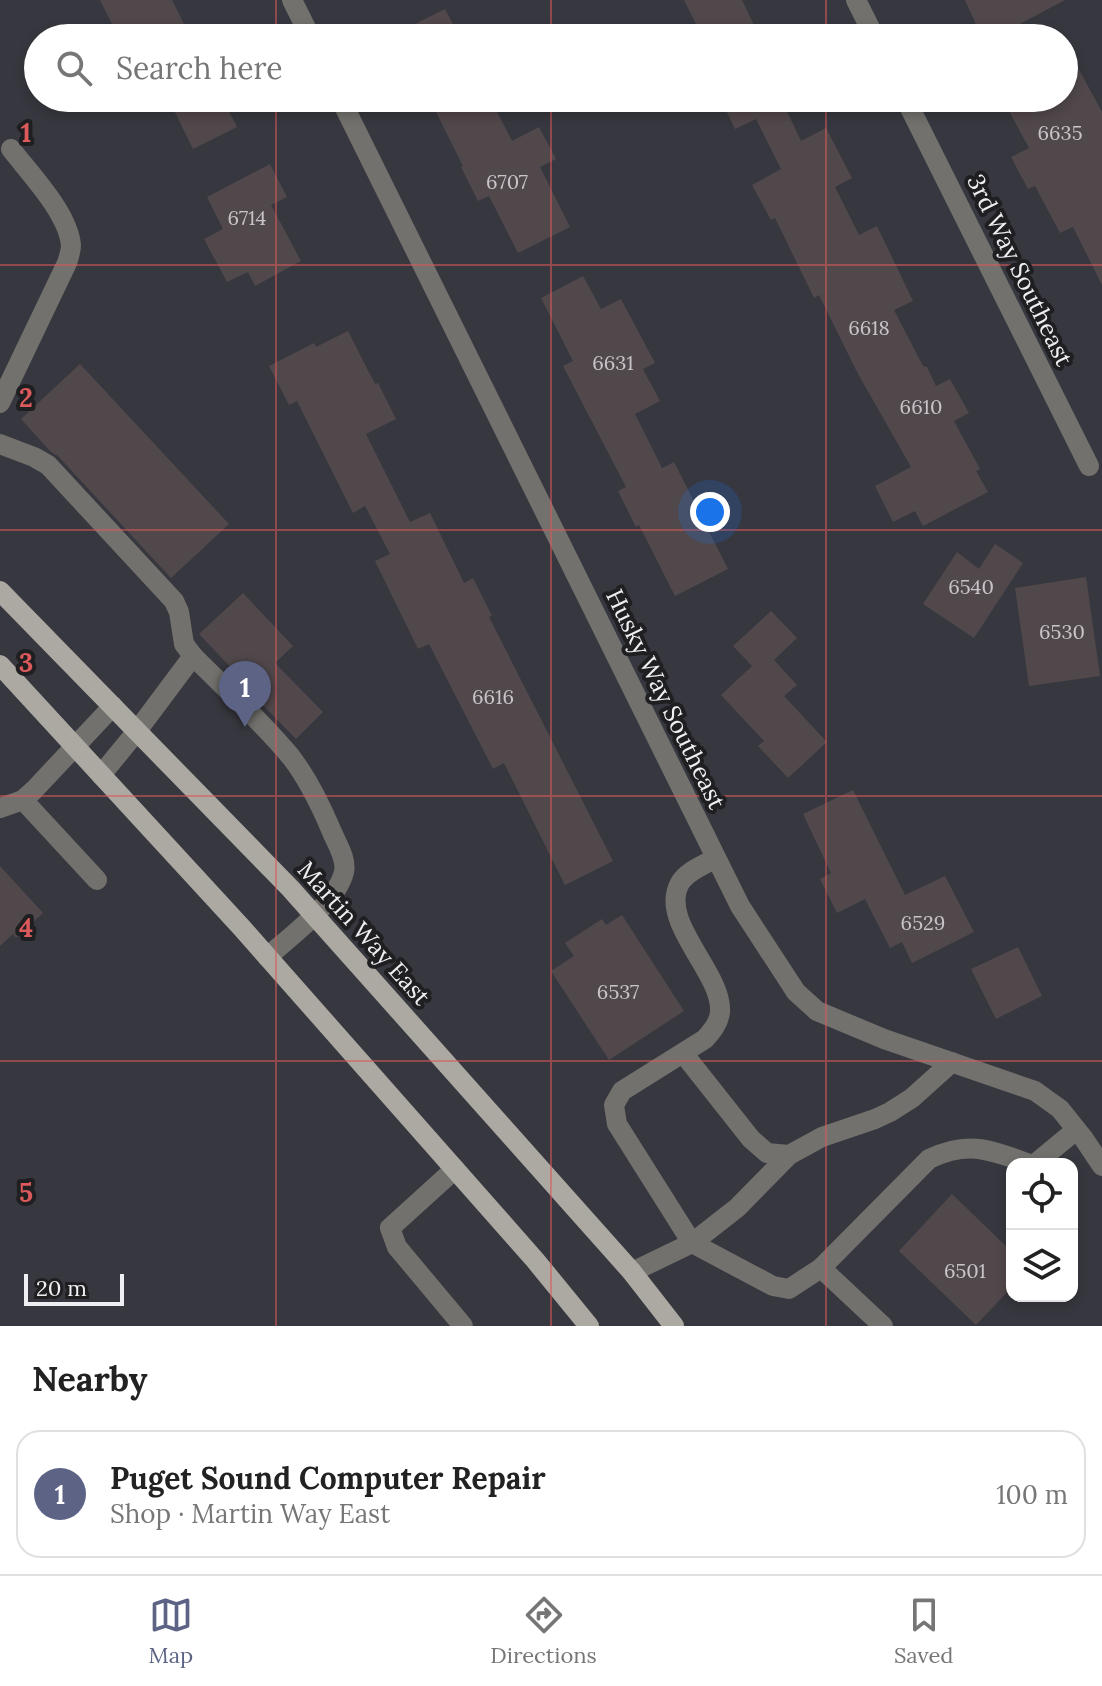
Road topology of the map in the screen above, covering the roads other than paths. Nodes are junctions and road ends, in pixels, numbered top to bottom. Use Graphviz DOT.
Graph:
graph roads {
  1 [pos="292,0"];
  2 [pos="856,0"];
  3 [pos="304,24"];
  4 [pos="868,24"];
  5 [pos="347,112"];
  6 [pos="912,112"];
  7 [pos="11,149"];
  8 [pos="0,403"];
  9 [pos="0,444"];
  10 [pos="1089,466"];
  11 [pos="0,591"];
  12 [pos="193,656"];
  13 [pos="0,665"];
  14 [pos="113,706"];
  15 [pos="137,731"];
  16 [pos="75,747"];
  17 [pos="101,775"];
  18 [pos="23,800"];
  19 [pos="0,808"];
  20 [pos="716,858"];
  21 [pos="97,880"];
  22 [pos="314,915"];
  23 [pos="267,957"];
  24 [pos="683,1053"];
  25 [pos="952,1062"];
  26 [pos="1076,1130"];
  27 [pos="789,1155"];
  28 [pos="1013,1158"];
  29 [pos="1040,1158"];
  30 [pos="1102,1166"];
  31 [pos="455,1169"];
  32 [pos="692,1243"];
  33 [pos="821,1268"];
  34 [pos="632,1272"];
  35 [pos="463,1326"];
  36 [pos="589,1326"];
  37 [pos="674,1326"];
  38 [pos="883,1326"];
  1 -- 3 [label="street"];
  2 -- 4 [label="street"];
  5 -- 20 [label="street, Husky Way Southeast"];
  6 -- 10 [label="street, 3rd Way Southeast"];
  7 -- 8 [label="street"];
  9 -- 12 [label="street"];
  11 -- 14 [label="main road, Martin Way East"];
  12 -- 15 [label="street"];
  12 -- 22 [label="street"];
  13 -- 16 [label="main road"];
  14 -- 15 [label="main road, Martin Way East"];
  14 -- 16 [label="street"];
  15 -- 17 [label="street"];
  15 -- 22 [label="main road, Martin Way East"];
  16 -- 17 [label="main road"];
  16 -- 18 [label="street"];
  17 -- 23 [label="main road"];
  18 -- 19 [label="street"];
  18 -- 21 [label="street"];
  20 -- 24 [label="street"];
  20 -- 25 [label="street, Husky Way Southeast"];
  22 -- 23 [label="street"];
  22 -- 34 [label="main road, Martin Way East"];
  23 -- 31 [label="main road"];
  24 -- 27 [label="street"];
  24 -- 32 [label="street"];
  25 -- 26 [label="street, Husky Way Southeast"];
  25 -- 27 [label="street"];
  26 -- 29 [label="street"];
  26 -- 30 [label="street, Husky Way Southeast"];
  27 -- 32 [label="street"];
  28 -- 33 [label="street"];
  31 -- 35 [label="street"];
  31 -- 36 [label="main road"];
  32 -- 33 [label="street"];
  32 -- 34 [label="street"];
  33 -- 38 [label="street"];
  34 -- 37 [label="main road, Martin Way East"];
}
